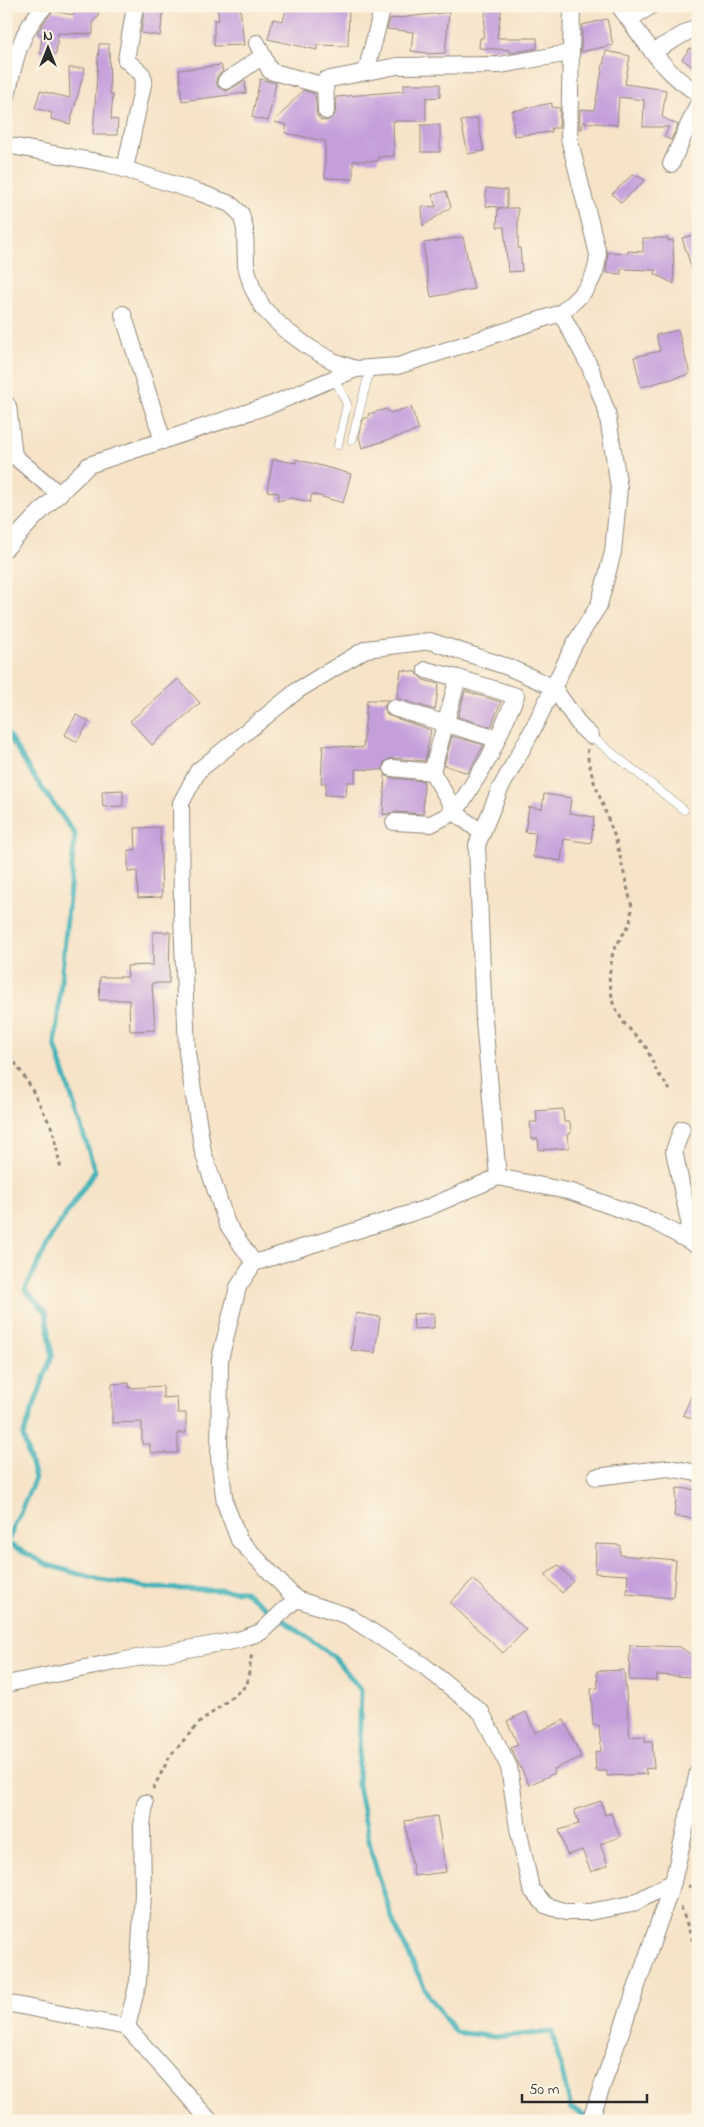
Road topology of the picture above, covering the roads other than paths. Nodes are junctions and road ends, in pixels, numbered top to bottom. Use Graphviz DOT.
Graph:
graph roads {
  1 [pos="45,6"];
  2 [pos="135,6"];
  3 [pos="383,6"];
  4 [pos="572,6"];
  5 [pos="651,6"];
  6 [pos="624,13"];
  7 [pos="698,26"];
  8 [pos="652,52"];
  9 [pos="570,53"];
  10 [pos="366,72"];
  11 [pos="226,81"];
  12 [pos="325,86"];
  13 [pos="698,93"];
  14 [pos="6,101"];
  15 [pos="698,104"];
  16 [pos="326,111"];
  17 [pos="6,145"];
  18 [pos="671,164"];
  19 [pos="125,168"];
  20 [pos="561,313"];
  21 [pos="123,314"];
  22 [pos="363,369"];
  23 [pos="334,378"];
  24 [pos="6,404"];
  25 [pos="352,440"];
  26 [pos="163,441"];
  27 [pos="338,445"];
  28 [pos="59,494"];
  29 [pos="6,548"];
  30 [pos="426,670"];
  31 [pos="458,678"];
  32 [pos="553,687"];
  33 [pos="394,708"];
  34 [pos="446,724"];
  35 [pos="590,736"];
  36 [pos="497,739"];
  37 [pos="392,768"];
  38 [pos="432,772"];
  39 [pos="684,810"];
  40 [pos="456,811"];
  41 [pos="394,822"];
  42 [pos="482,833"];
  43 [pos="682,1129"];
  44 [pos="498,1177"];
  45 [pos="681,1237"];
  46 [pos="698,1246"];
  47 [pos="254,1263"];
  48 [pos="698,1473"];
  49 [pos="596,1477"];
  50 [pos="296,1599"];
  51 [pos="6,1684"];
  52 [pos="698,1772"];
  53 [pos="145,1803"];
  54 [pos="673,1882"];
  55 [pos="6,2003"];
  56 [pos="127,2027"];
  57 [pos="210,2121"];
  58 [pos="590,2121"];
  1 -- 14 [label="street"];
  2 -- 19 [label="street"];
  3 -- 10 [label="street"];
  4 -- 9 [label="street"];
  5 -- 6 [label="street"];
  6 -- 8 [label="street"];
  7 -- 8 [label="street"];
  8 -- 13 [label="street"];
  9 -- 10 [label="street"];
  9 -- 20 [label="street"];
  10 -- 12 [label="street"];
  11 -- 12 [label="street"];
  12 -- 16 [label="street"];
  15 -- 18 [label="street"];
  17 -- 19 [label="street"];
  19 -- 22 [label="street"];
  20 -- 22 [label="street"];
  20 -- 32 [label="street"];
  21 -- 26 [label="street"];
  22 -- 23 [label="street"];
  22 -- 25 [label="lane"];
  23 -- 26 [label="street"];
  23 -- 27 [label="lane"];
  24 -- 28 [label="street"];
  26 -- 28 [label="street"];
  28 -- 29 [label="street"];
  30 -- 31 [label="street"];
  31 -- 34 [label="street"];
  31 -- 36 [label="street"];
  32 -- 35 [label="street"];
  32 -- 42 [label="street"];
  32 -- 47 [label="street"];
  33 -- 34 [label="street"];
  34 -- 36 [label="street"];
  34 -- 38 [label="street"];
  35 -- 39 [label="lane"];
  36 -- 40 [label="street"];
  37 -- 38 [label="street"];
  38 -- 40 [label="street"];
  40 -- 41 [label="street"];
  40 -- 42 [label="street"];
  42 -- 44 [label="street"];
  43 -- 45 [label="street"];
  44 -- 45 [label="street"];
  44 -- 47 [label="street"];
  45 -- 46 [label="street"];
  47 -- 50 [label="street"];
  48 -- 49 [label="street"];
  50 -- 51 [label="street"];
  50 -- 54 [label="street"];
  52 -- 54 [label="street"];
  53 -- 56 [label="street"];
  54 -- 58 [label="street"];
  55 -- 56 [label="street"];
  56 -- 57 [label="street"];
}
